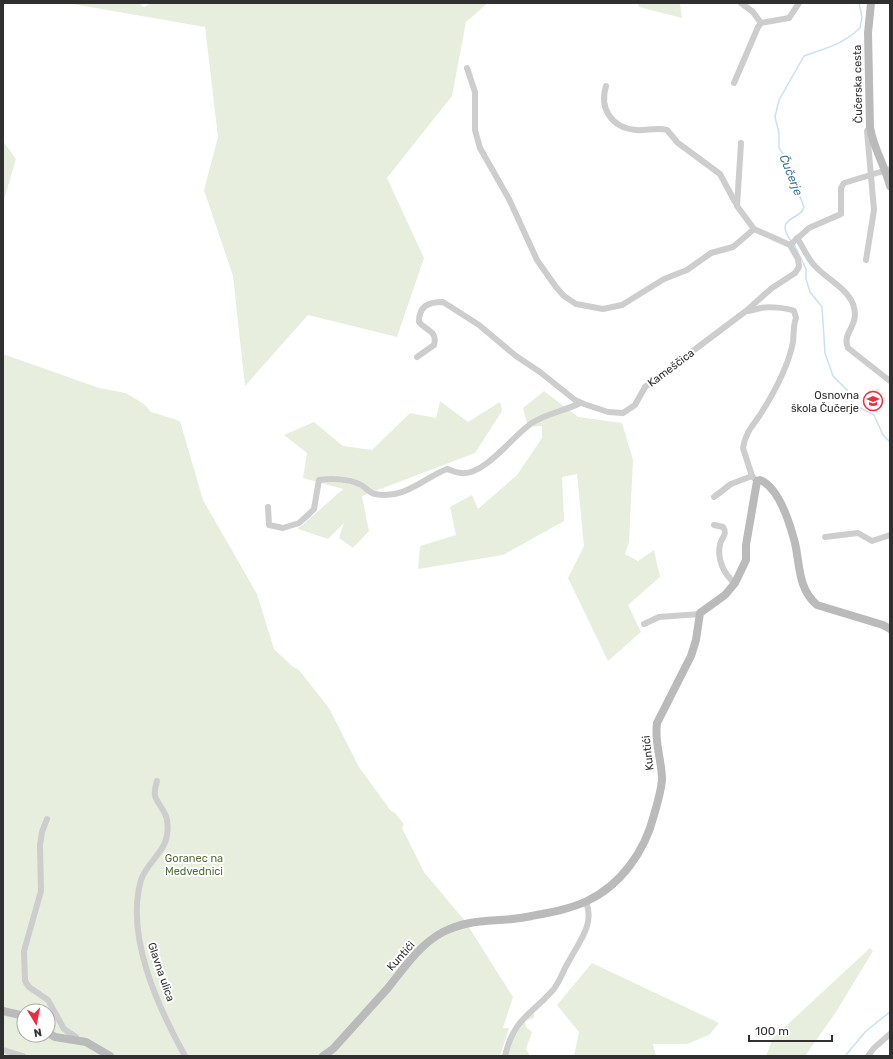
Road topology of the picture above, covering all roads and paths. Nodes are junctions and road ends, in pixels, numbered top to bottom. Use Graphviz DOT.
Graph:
graph roads {
  1 [pos="741,3"];
  2 [pos="799,3"];
  3 [pos="871,3"];
  4 [pos="761,23"];
  5 [pos="467,68"];
  6 [pos="734,82"];
  7 [pos="606,86"];
  8 [pos="870,127"];
  9 [pos="741,143"];
  10 [pos="888,170"];
  11 [pos="871,175"];
  12 [pos="890,186"];
  13 [pos="737,206"];
  14 [pos="754,229"];
  15 [pos="793,242"];
  16 [pos="866,260"];
  17 [pos="746,311"];
  18 [pos="417,357"];
  19 [pos="890,381"];
  20 [pos="580,402"];
  21 [pos="755,479"];
  22 [pos="714,498"];
  23 [pos="268,507"];
  24 [pos="714,525"];
  25 [pos="890,535"];
  26 [pos="825,537"];
  27 [pos="735,583"];
  28 [pos="700,614"];
  29 [pos="644,624"];
  30 [pos="890,629"];
  31 [pos="157,781"];
  32 [pos="47,819"];
  33 [pos="586,902"];
  34 [pos="3,1011"];
  35 [pos="16,1014"];
  36 [pos="890,1034"];
  37 [pos="56,1037"];
  38 [pos="76,1040"];
  39 [pos="3,1050"];
  40 [pos="23,1056"];
  41 [pos="110,1056"];
  42 [pos="185,1056"];
  43 [pos="323,1056"];
  44 [pos="505,1056"];
  45 [pos="868,1056"];
  1 -- 4 [label="street"];
  2 -- 4 [label="street"];
  3 -- 8 [label="street, Čučerska cesta"];
  4 -- 6 [label="street"];
  5 -- 14 [label="street"];
  7 -- 13 [label="street"];
  8 -- 10 [label="street, Čučerska cesta"];
  8 -- 11 [label="street"];
  9 -- 13 [label="street"];
  10 -- 11 [label="street"];
  10 -- 12 [label="street, Čučerska cesta"];
  11 -- 15 [label="street"];
  11 -- 16 [label="street"];
  13 -- 14 [label="street"];
  14 -- 15 [label="street"];
  15 -- 17 [label="street, Kameščica"];
  15 -- 19 [label="street"];
  17 -- 20 [label="street, Kameščica"];
  17 -- 21 [label="street, Kameščica"];
  18 -- 20 [label="street, Kameščica"];
  20 -- 23 [label="street"];
  21 -- 22 [label="street"];
  21 -- 27 [label="street"];
  21 -- 30 [label="street"];
  24 -- 27 [label="street"];
  25 -- 26 [label="street"];
  27 -- 28 [label="street"];
  28 -- 29 [label="street"];
  28 -- 33 [label="street, Kuntići"];
  31 -- 42 [label="street, Glavna ulica"];
  32 -- 38 [label="street"];
  33 -- 43 [label="street, Kuntići"];
  33 -- 44 [label="street"];
  34 -- 35 [label="street"];
  36 -- 45 [label="street"];
  37 -- 38 [label="street"];
  38 -- 41 [label="street"];
  39 -- 40 [label="street"];
}
